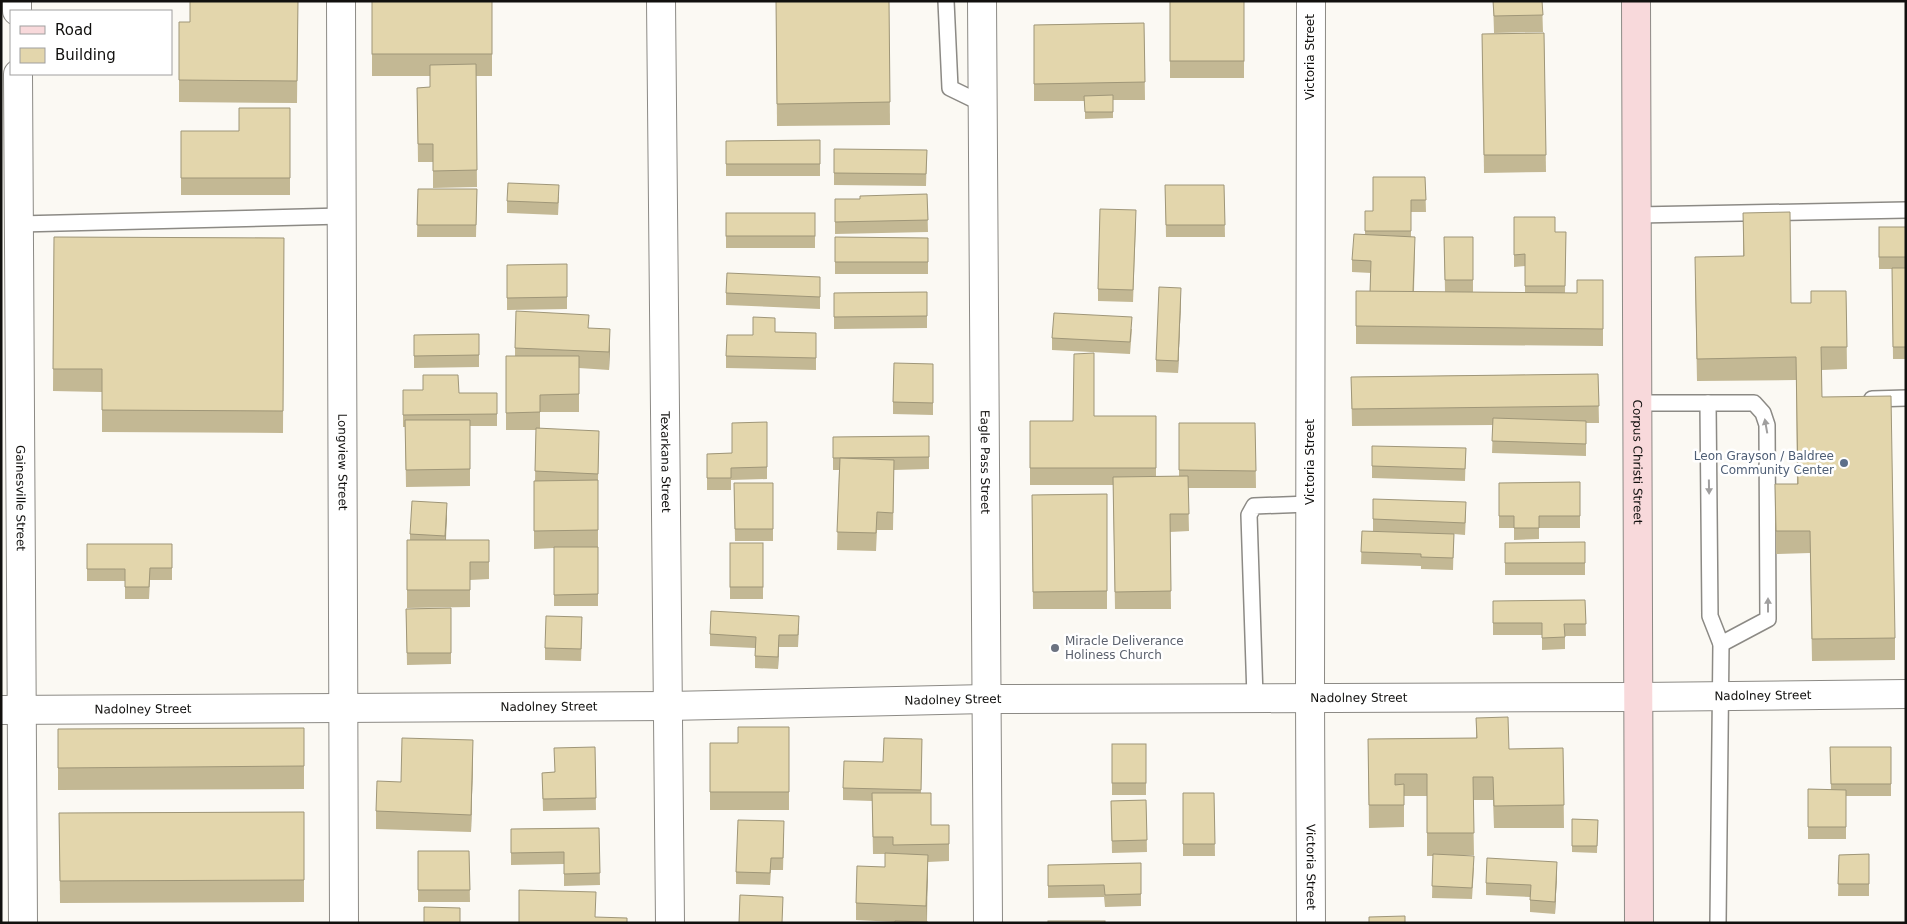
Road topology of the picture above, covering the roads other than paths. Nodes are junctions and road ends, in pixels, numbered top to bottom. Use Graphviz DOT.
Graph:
graph roads {
  1 [pos="341,1"];
  2 [pos="660,1"];
  3 [pos="946,1"];
  4 [pos="982,1"];
  5 [pos="1310,1"];
  6 [pos="1636,1"];
  7 [pos="18,75"];
  8 [pos="983,104"];
  9 [pos="1906,210"];
  10 [pos="342,216"];
  11 [pos="1637,216"];
  12 [pos="19,224"];
  13 [pos="1906,398"];
  14 [pos="1861,399"];
  15 [pos="1638,402"];
  16 [pos="1708,403"];
  17 [pos="1309,504"];
  18 [pos="1721,644"];
  19 [pos="1906,694"];
  20 [pos="1720,696"];
  21 [pos="1255,697"];
  22 [pos="1310,697"];
  23 [pos="1639,697"];
  24 [pos="986,699"];
  25 [pos="668,706"];
  26 [pos="344,708"];
  27 [pos="12,710"];
  28 [pos="23,923"];
  29 [pos="344,923"];
  30 [pos="670,923"];
  31 [pos="988,923"];
  32 [pos="1311,923"];
  33 [pos="1639,923"];
  34 [pos="1718,923"];
  1 -- 10 [label="street, Longview Street"];
  2 -- 25 [label="street, Texarkana Street"];
  3 -- 8 [label="lane"];
  4 -- 8 [label="street, Eagle Pass Street"];
  5 -- 17 [label="street, Victoria Street"];
  6 -- 11 [label="street, Corpus Christi Street"];
  7 -- 12 [label="street, Gainesville Street"];
  8 -- 24 [label="street, Eagle Pass Street"];
  9 -- 11 [label="lane"];
  10 -- 12 [label="lane"];
  10 -- 26 [label="street, Longview Street"];
  11 -- 15 [label="street, Corpus Christi Street"];
  12 -- 27 [label="street, Gainesville Street"];
  13 -- 14 [label="lane"];
  15 -- 16 [label="lane"];
  15 -- 23 [label="street, Corpus Christi Street"];
  16 -- 18 [label="lane, one-way"];
  18 -- 16 [label="lane, one-way"];
  17 -- 21 [label="lane"];
  17 -- 22 [label="street, Victoria Street"];
  18 -- 20 [label="lane"];
  19 -- 20 [label="street, Nadolney Street"];
  20 -- 23 [label="street, Nadolney Street"];
  20 -- 34 [label="lane"];
  21 -- 22 [label="street, Nadolney Street"];
  21 -- 24 [label="street, Nadolney Street"];
  22 -- 23 [label="street, Nadolney Street"];
  22 -- 32 [label="street, Victoria Street"];
  23 -- 33 [label="street, Corpus Christi Street"];
  24 -- 25 [label="street, Nadolney Street"];
  24 -- 31 [label="street, Eagle Pass Street"];
  25 -- 26 [label="street, Nadolney Street"];
  25 -- 30 [label="street, Texarkana Street"];
  26 -- 27 [label="street, Nadolney Street"];
  26 -- 29 [label="street, Longview Street"];
  27 -- 28 [label="street, Gainesville Street"];
}
